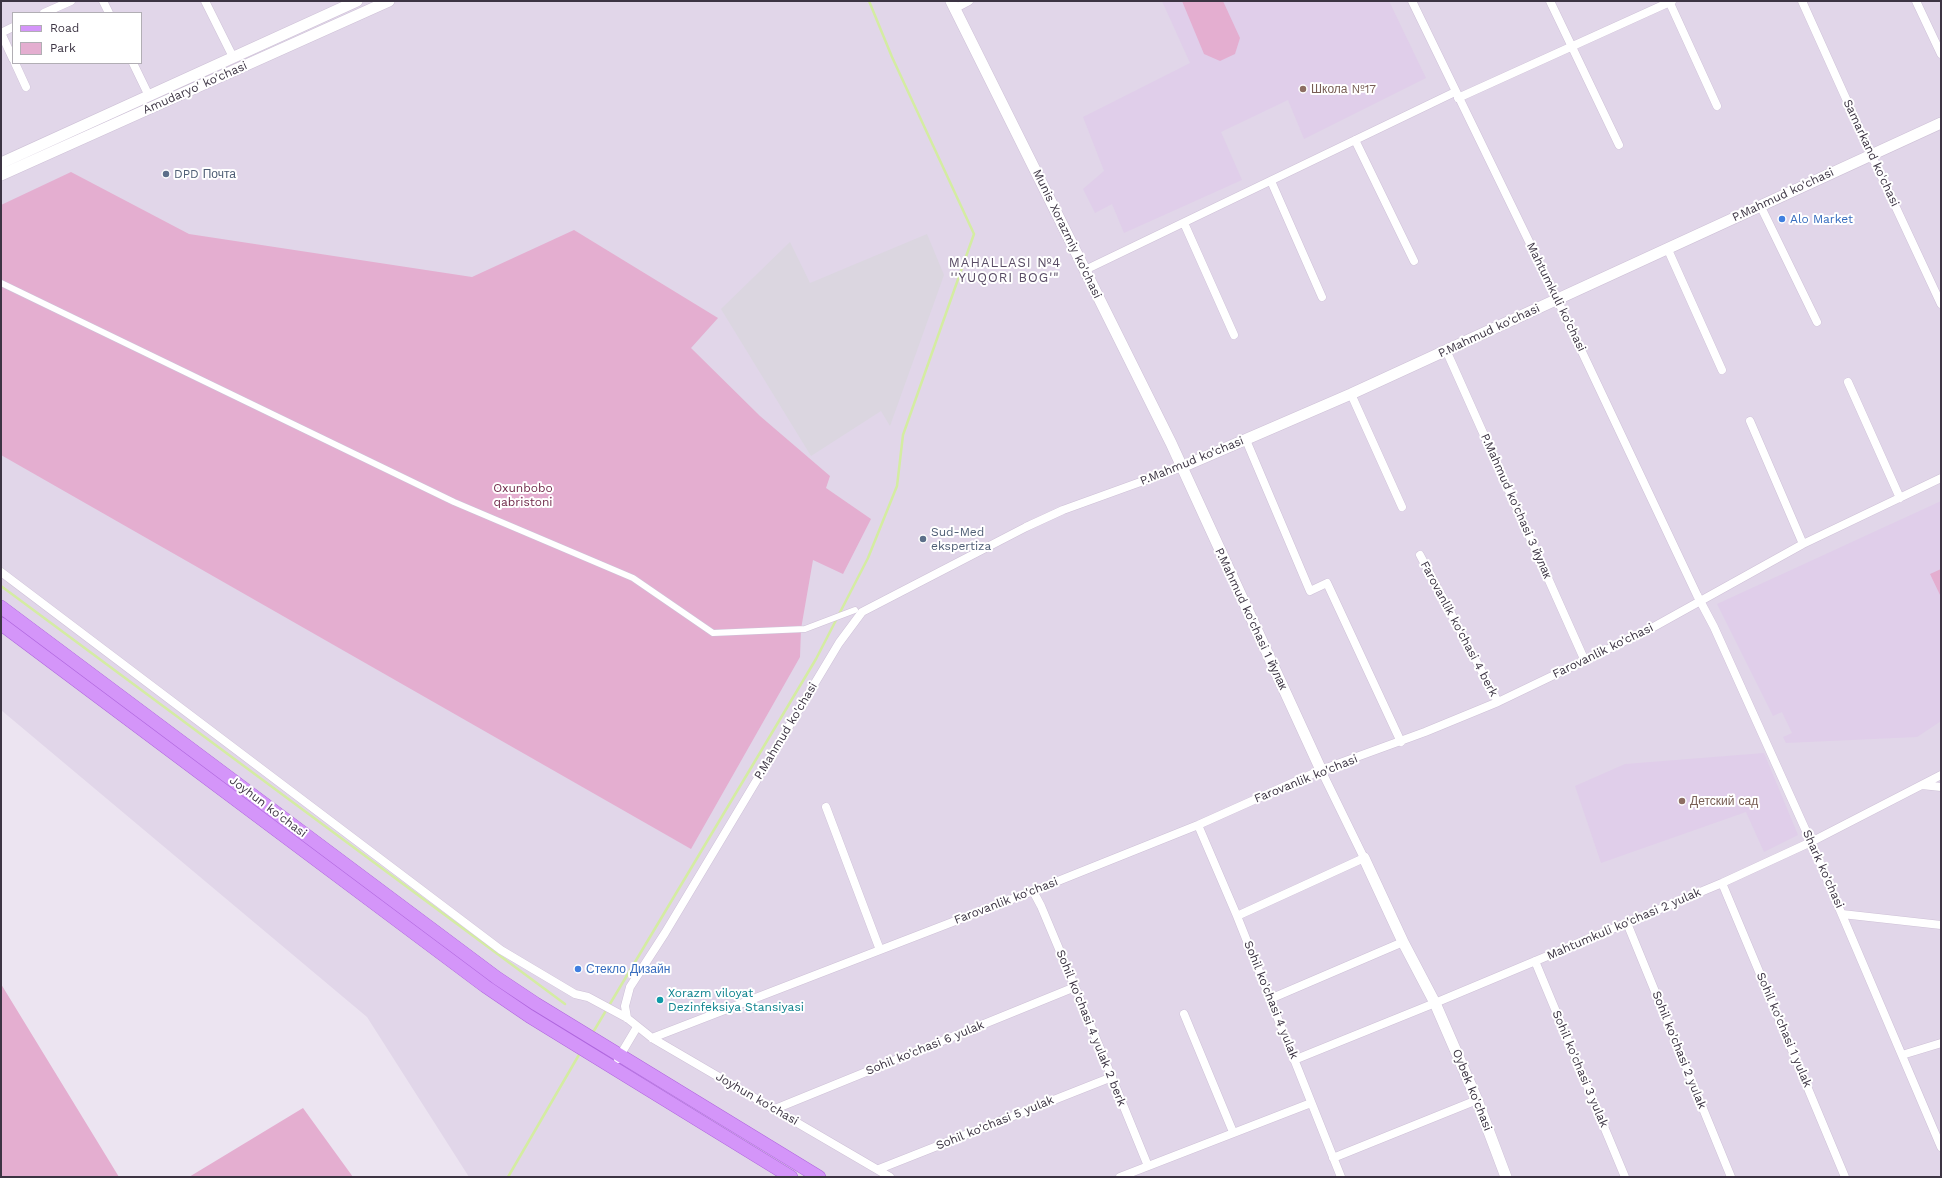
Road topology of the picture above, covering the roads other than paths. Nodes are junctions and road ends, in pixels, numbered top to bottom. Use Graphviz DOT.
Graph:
graph roads {
  1 [pos="71,1"];
  2 [pos="103,1"];
  3 [pos="205,1"];
  4 [pos="354,1"];
  5 [pos="388,1"];
  6 [pos="969,1"];
  7 [pos="1412,1"];
  8 [pos="1550,1"];
  9 [pos="1670,1"];
  10 [pos="1802,1"];
  11 [pos="1916,1"];
  12 [pos="952,5"];
  13 [pos="46,12"];
  14 [pos="108,12"];
  15 [pos="360,14"];
  16 [pos="12,28"];
  17 [pos="1,33"];
  18 [pos="1571,47"];
  19 [pos="1941,54"];
  20 [pos="12,57"];
  21 [pos="233,57"];
  22 [pos="15,64"];
  23 [pos="133,64"];
  24 [pos="26,87"];
  25 [pos="1457,95"];
  26 [pos="149,96"];
  27 [pos="1717,106"];
  28 [pos="1941,123"];
  29 [pos="1355,140"];
  30 [pos="1619,145"];
  31 [pos="1871,154"];
  32 [pos="1,163"];
  33 [pos="1,175"];
  34 [pos="1271,181"];
  35 [pos="1760,205"];
  36 [pos="1184,223"];
  37 [pos="1669,247"];
  38 [pos="1414,261"];
  39 [pos="1085,270"];
  40 [pos="1,283"];
  41 [pos="1322,297"];
  42 [pos="1558,299"];
  43 [pos="1941,304"];
  44 [pos="1817,322"];
  45 [pos="1234,335"];
  46 [pos="1446,350"];
  47 [pos="1722,370"];
  48 [pos="1848,382"];
  49 [pos="1351,394"];
  50 [pos="1750,421"];
  51 [pos="1246,440"];
  52 [pos="1182,467"];
  53 [pos="1941,478"];
  54 [pos="1900,498"];
  55 [pos="1402,507"];
  56 [pos="1030,524"];
  57 [pos="1803,544"];
  58 [pos="1420,555"];
  59 [pos="1,572"];
  60 [pos="1698,598"];
  61 [pos="1,607"];
  62 [pos="855,610"];
  63 [pos="1,624"];
  64 [pos="1585,661"];
  65 [pos="1498,702"];
  66 [pos="1401,742"];
  67 [pos="1321,770"];
  68 [pos="1941,775"];
  69 [pos="1922,785"];
  70 [pos="1941,787"];
  71 [pos="826,807"];
  72 [pos="1198,825"];
  73 [pos="1811,842"];
  74 [pos="1364,858"];
  75 [pos="1722,883"];
  76 [pos="1033,891"];
  77 [pos="1842,914"];
  78 [pos="1238,916"];
  79 [pos="1627,923"];
  80 [pos="1941,925"];
  81 [pos="1403,942"];
  82 [pos="880,950"];
  83 [pos="1535,962"];
  84 [pos="1075,987"];
  85 [pos="1270,999"];
  86 [pos="1435,1003"];
  87 [pos="1184,1014"];
  88 [pos="627,1018"];
  89 [pos="637,1027"];
  90 [pos="652,1038"];
  91 [pos="1941,1043"];
  92 [pos="617,1052"];
  93 [pos="1902,1055"];
  94 [pos="1294,1060"];
  95 [pos="609,1066"];
  96 [pos="1112,1077"];
  97 [pos="1478,1100"];
  98 [pos="1311,1103"];
  99 [pos="775,1109"];
  100 [pos="1234,1132"];
  101 [pos="1941,1147"];
  102 [pos="1333,1158"];
  103 [pos="1148,1166"];
  104 [pos="879,1169"];
  105 [pos="791,1177"];
  106 [pos="819,1177"];
  107 [pos="890,1177"];
  108 [pos="1120,1177"];
  109 [pos="1341,1177"];
  110 [pos="1506,1177"];
  111 [pos="1625,1177"];
  112 [pos="1731,1177"];
  113 [pos="1846,1177"];
  1 -- 13 [label="street"];
  2 -- 14 [label="street"];
  3 -- 21 [label="street"];
  4 -- 15 [label="street"];
  4 -- 21 [label="street"];
  5 -- 15 [label="street, Amudaryo' ko'chasi"];
  6 -- 12 [label="street"];
  7 -- 25 [label="street, Mahtumkuli ko'chasi"];
  8 -- 18 [label="street"];
  9 -- 18 [label="street"];
  9 -- 27 [label="street"];
  10 -- 31 [label="street, Samarkand ko'chasi"];
  11 -- 19 [label="street"];
  12 -- 39 [label="street, Munis Xorazmiy ko'chasi"];
  15 -- 33 [label="street, Amudaryo' ko'chasi"];
  16 -- 17 [label="street"];
  17 -- 20 [label="street"];
  18 -- 25 [label="street"];
  18 -- 30 [label="street"];
  21 -- 26 [label="street"];
  22 -- 24 [label="street"];
  23 -- 26 [label="street"];
  25 -- 29 [label="street"];
  25 -- 42 [label="street, Mahtumkuli ko'chasi"];
  26 -- 32 [label="street"];
  28 -- 31 [label="street, P.Mahmud ko'chasi"];
  29 -- 34 [label="street"];
  29 -- 38 [label="street"];
  31 -- 35 [label="street, P.Mahmud ko'chasi"];
  31 -- 43 [label="street, Samarkand ko'chasi"];
  34 -- 36 [label="street"];
  34 -- 41 [label="street"];
  35 -- 37 [label="street, P.Mahmud ko'chasi"];
  35 -- 44 [label="street"];
  36 -- 39 [label="street"];
  36 -- 45 [label="street"];
  37 -- 42 [label="street, P.Mahmud ko'chasi"];
  37 -- 47 [label="street"];
  39 -- 52 [label="street, Munis Xorazmiy ko'chasi"];
  40 -- 62 [label="street"];
  42 -- 46 [label="street, P.Mahmud ko'chasi"];
  42 -- 60 [label="street, Mahtumkuli ko'chasi"];
  46 -- 49 [label="street, P.Mahmud ko'chasi"];
  46 -- 64 [label="street, P.Mahmud ko'chasi 3 йулак"];
  48 -- 54 [label="street"];
  49 -- 51 [label="street, P.Mahmud ko'chasi"];
  49 -- 55 [label="street"];
  50 -- 57 [label="street"];
  51 -- 52 [label="street, P.Mahmud ko'chasi"];
  51 -- 66 [label="street"];
  52 -- 56 [label="street, P.Mahmud ko'chasi"];
  52 -- 67 [label="street, P.Mahmud ko'chasi 1 йулак"];
  53 -- 54 [label="street, Farovanlik ko'chasi"];
  54 -- 57 [label="street, Farovanlik ko'chasi"];
  56 -- 62 [label="street, P.Mahmud ko'chasi"];
  56 -- 88 [label="street, P.Mahmud ko'chasi"];
  57 -- 60 [label="street, Farovanlik ko'chasi"];
  58 -- 65 [label="street, Farovanlik ko'chasi 4 berk"];
  59 -- 88 [label="street, Joyhun ko'chasi"];
  60 -- 64 [label="street, Farovanlik ko'chasi"];
  60 -- 73 [label="street, Shark ko'chasi"];
  61 -- 92 [label="main road, Joyhun ko'chasi"];
  63 -- 95 [label="main road, Joyhun ko'chasi"];
  64 -- 65 [label="street, Farovanlik ko'chasi"];
  65 -- 66 [label="street, Farovanlik ko'chasi"];
  66 -- 67 [label="street, Farovanlik ko'chasi"];
  67 -- 72 [label="street, Farovanlik ko'chasi"];
  67 -- 74 [label="street, Oybek ko'chasi"];
  68 -- 69 [label="street, Mahtumkuli ko'chasi 2 yulak"];
  69 -- 70 [label="street"];
  69 -- 73 [label="street, Mahtumkuli ko'chasi 2 yulak"];
  71 -- 82 [label="street"];
  72 -- 76 [label="street, Farovanlik ko'chasi"];
  72 -- 78 [label="street, Sohil ko'chasi 4 yulak"];
  73 -- 75 [label="street, Mahtumkuli ko'chasi 2 yulak"];
  73 -- 77 [label="street, Shark ko'chasi"];
  74 -- 78 [label="street"];
  74 -- 81 [label="street, Oybek ko'chasi"];
  75 -- 79 [label="street, Mahtumkuli ko'chasi 2 yulak"];
  75 -- 113 [label="street, Sohil ko'chasi 1 yulak"];
  76 -- 82 [label="street, Farovanlik ko'chasi"];
  76 -- 84 [label="street, Sohil ko'chasi 4 yulak 2 berk"];
  77 -- 80 [label="street"];
  77 -- 93 [label="street, Shark ko'chasi"];
  78 -- 85 [label="street, Sohil ko'chasi 4 yulak"];
  79 -- 83 [label="street, Mahtumkuli ko'chasi 2 yulak"];
  79 -- 112 [label="street, Sohil ko'chasi 2 yulak"];
  81 -- 85 [label="street"];
  81 -- 86 [label="street, Oybek ko'chasi"];
  82 -- 90 [label="street, Farovanlik ko'chasi"];
  83 -- 86 [label="street, Mahtumkuli ko'chasi 2 yulak"];
  83 -- 111 [label="street, Sohil ko'chasi 3 yulak"];
  84 -- 96 [label="street, Sohil ko'chasi 4 yulak 2 berk"];
  84 -- 99 [label="street, Sohil ko'chasi 6 yulak"];
  85 -- 94 [label="street, Sohil ko'chasi 4 yulak"];
  86 -- 94 [label="street"];
  86 -- 97 [label="street, Oybek ko'chasi"];
  87 -- 100 [label="street"];
  88 -- 89 [label="street, Joyhun ko'chasi"];
  89 -- 90 [label="street, Joyhun ko'chasi"];
  89 -- 92 [label="street"];
  90 -- 99 [label="street, Joyhun ko'chasi"];
  91 -- 93 [label="street"];
  92 -- 95 [label="street"];
  92 -- 106 [label="main road"];
  93 -- 101 [label="street, Shark ko'chasi"];
  94 -- 98 [label="street, Sohil ko'chasi 4 yulak"];
  95 -- 105 [label="main road"];
  96 -- 103 [label="street, Sohil ko'chasi 4 yulak 2 berk"];
  96 -- 104 [label="street, Sohil ko'chasi 5 yulak"];
  97 -- 102 [label="street"];
  97 -- 110 [label="street, Oybek ko'chasi"];
  98 -- 100 [label="street"];
  98 -- 102 [label="street, Sohil ko'chasi 4 yulak"];
  99 -- 104 [label="street, Joyhun ko'chasi"];
  100 -- 103 [label="street"];
  102 -- 109 [label="street, Sohil ko'chasi 4 yulak"];
  103 -- 108 [label="street"];
  104 -- 107 [label="street, Joyhun ko'chasi"];
}
